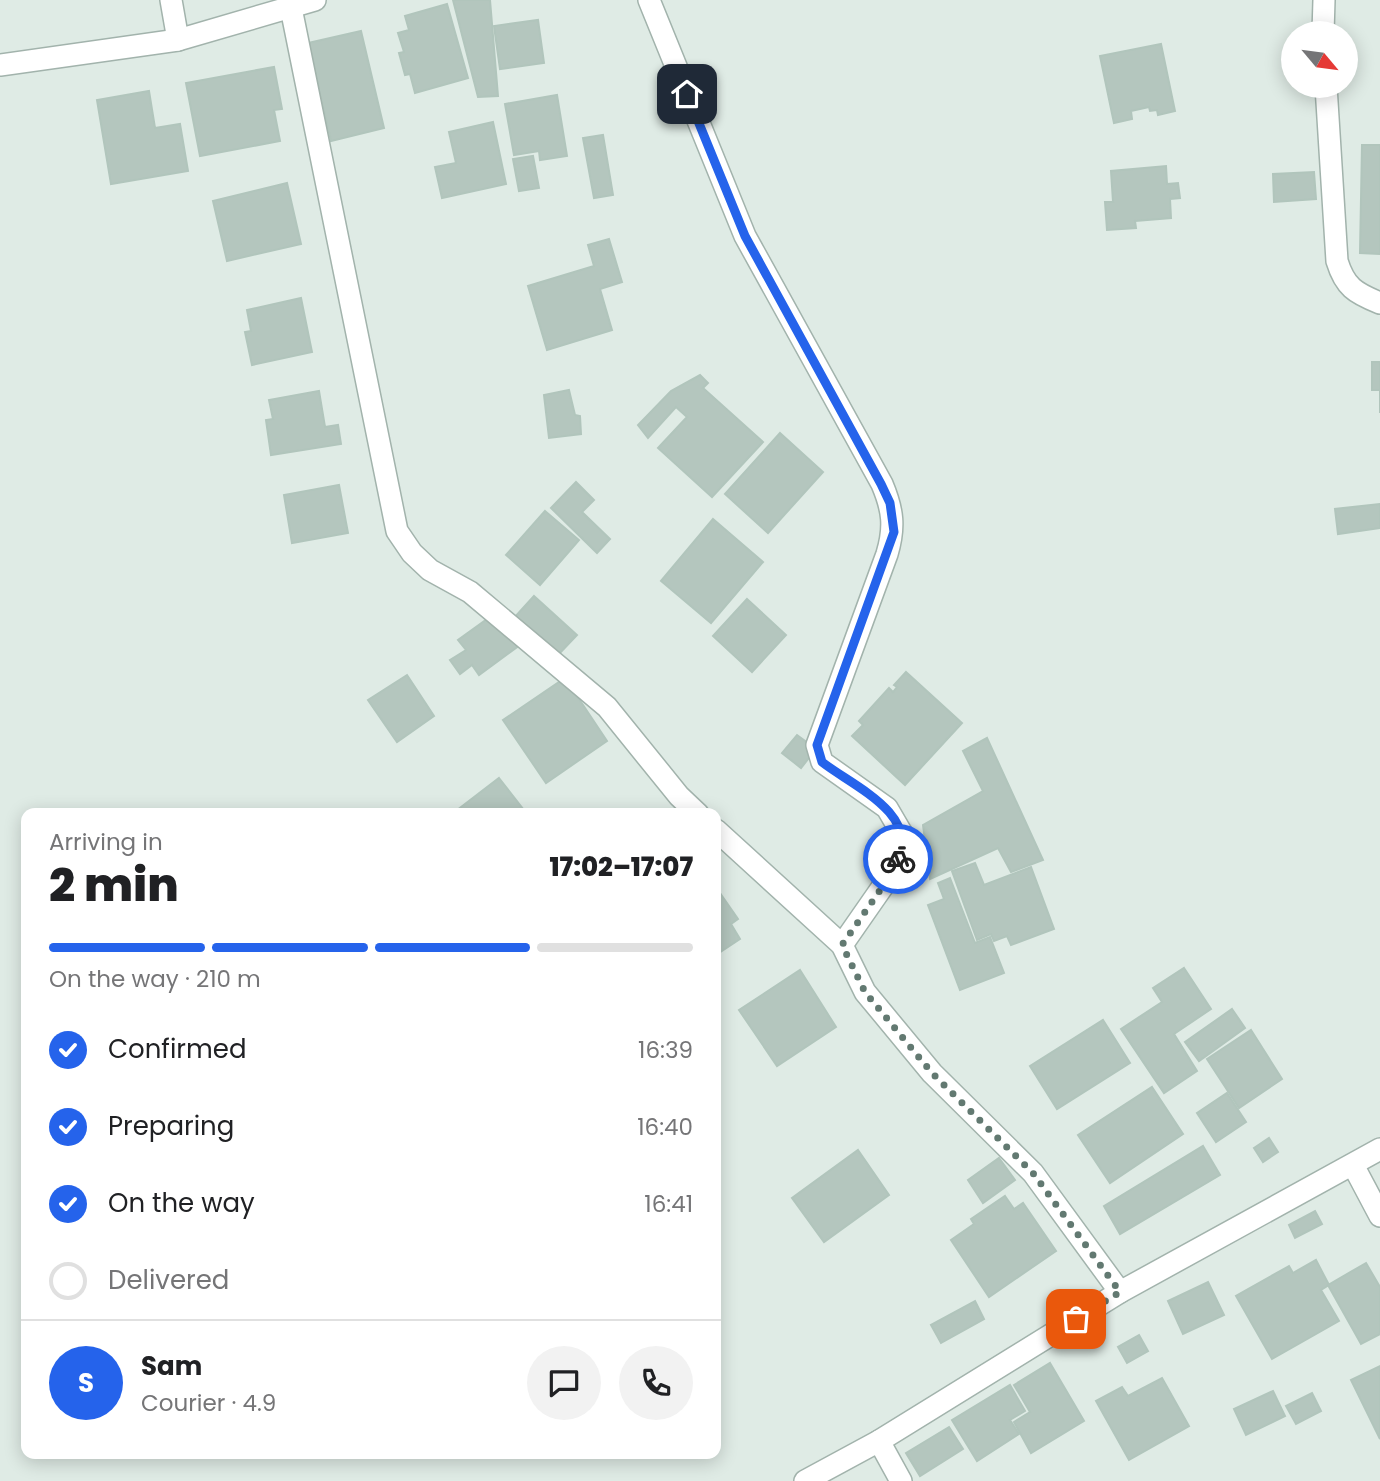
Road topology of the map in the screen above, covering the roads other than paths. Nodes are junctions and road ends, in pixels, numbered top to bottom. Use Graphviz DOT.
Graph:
graph roads {
  1 [pos="171,0"];
  2 [pos="314,0"];
  3 [pos="649,0"];
  4 [pos="1324,0"];
  5 [pos="291,8"];
  6 [pos="1323,21"];
  7 [pos="178,40"];
  8 [pos="0,65"];
  9 [pos="1327,98"];
  10 [pos="1380,303"];
  11 [pos="692,808"];
  12 [pos="721,835"];
  13 [pos="842,945"];
  14 [pos="1380,1149"];
  15 [pos="1353,1165"];
  16 [pos="1380,1216"];
  17 [pos="1120,1292"];
  18 [pos="879,1441"];
  19 [pos="805,1481"];
  20 [pos="901,1481"];
  1 -- 7 [label="street"];
  2 -- 5 [label="street"];
  3 -- 13 [label="street"];
  4 -- 6 [label="street"];
  5 -- 7 [label="street"];
  5 -- 11 [label="street"];
  7 -- 8 [label="street"];
  9 -- 10 [label="street"];
  12 -- 13 [label="street"];
  13 -- 17 [label="street"];
  14 -- 15 [label="street"];
  15 -- 16 [label="street"];
  15 -- 17 [label="street"];
  17 -- 18 [label="street"];
  18 -- 19 [label="street"];
  18 -- 20 [label="street"];
}
